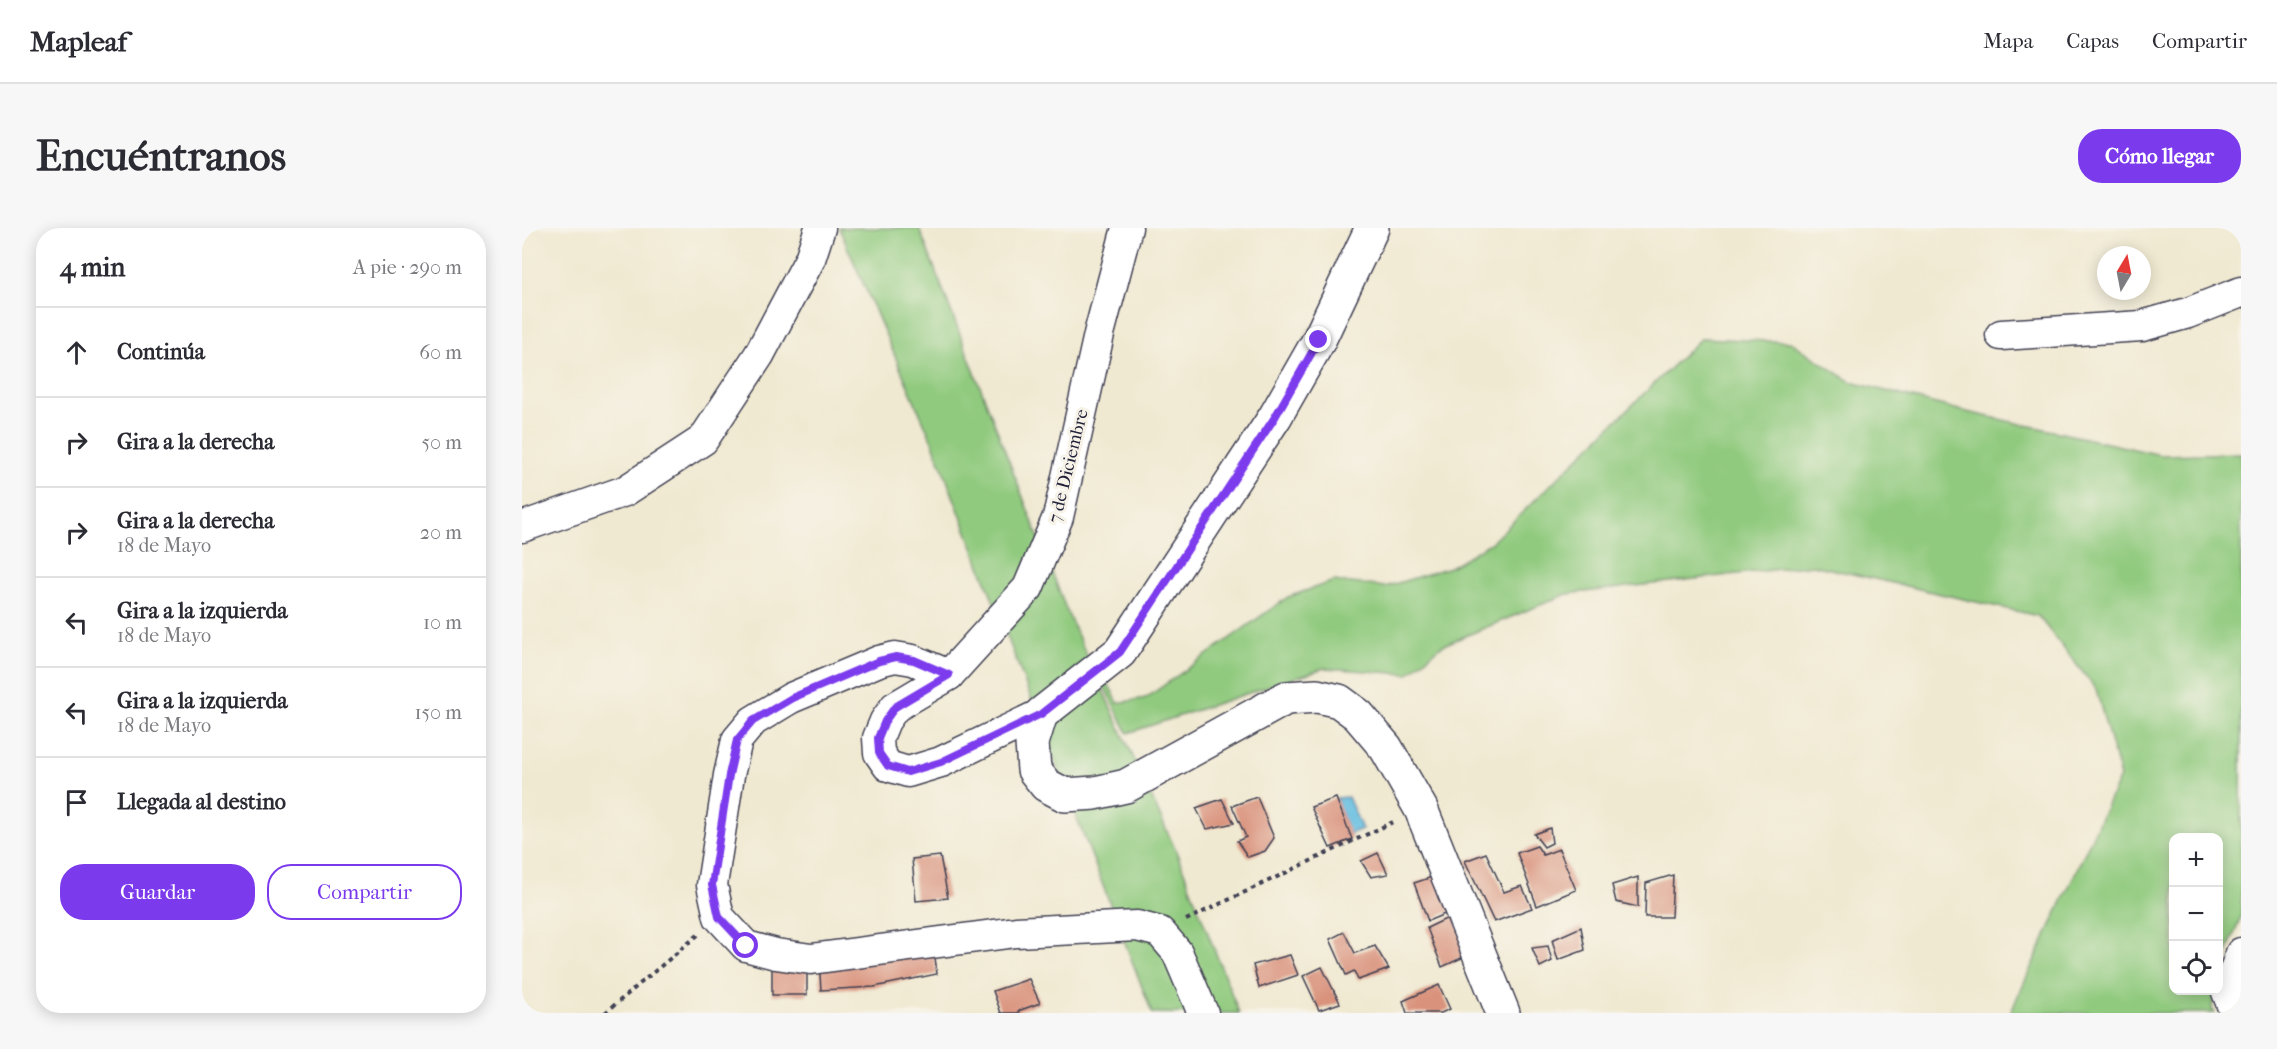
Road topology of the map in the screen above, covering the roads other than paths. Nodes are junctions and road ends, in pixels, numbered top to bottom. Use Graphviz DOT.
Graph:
graph roads {
  1 [pos="820,228"];
  2 [pos="1127,228"];
  3 [pos="1372,228"];
  4 [pos="2241,292"];
  5 [pos="2001,335"];
  6 [pos="522,527"];
  7 [pos="949,675"];
  8 [pos="1041,714"];
  9 [pos="2241,953"];
  10 [pos="1203,1013"];
  11 [pos="1503,1013"];
  12 [pos="2235,1013"];
  1 -- 6 [label="street"];
  2 -- 7 [label="street, 7 de Diciembre"];
  3 -- 8 [label="street"];
  4 -- 5 [label="street"];
  7 -- 8 [label="street, 7 de Diciembre"];
  7 -- 10 [label="street"];
  8 -- 11 [label="street"];
  9 -- 12 [label="street"];
}
